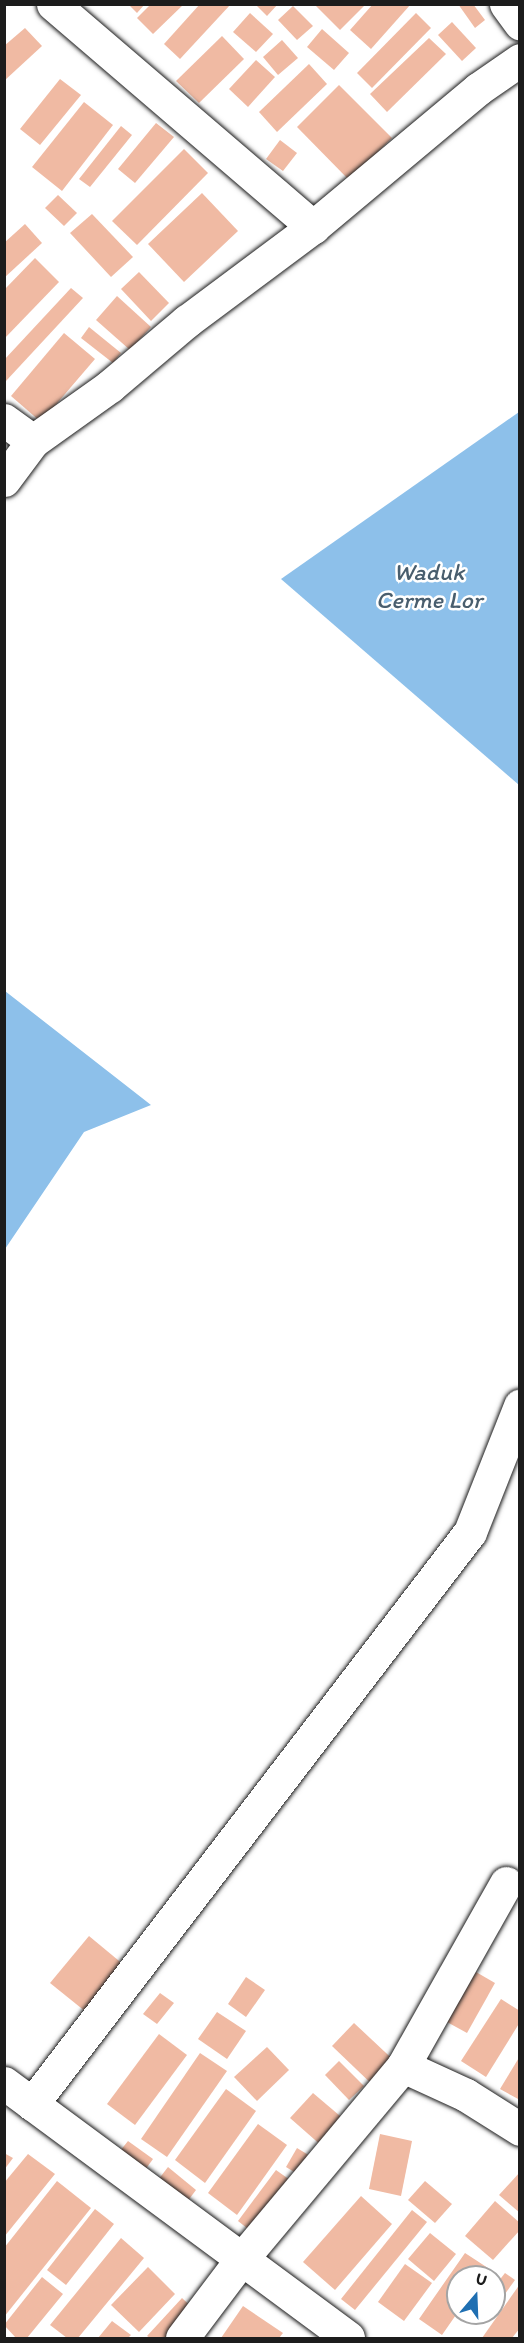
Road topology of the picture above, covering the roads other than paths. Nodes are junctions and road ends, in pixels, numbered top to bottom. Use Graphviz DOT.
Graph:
graph roads {
  1 [pos="53,4"];
  2 [pos="506,4"];
  3 [pos="519,22"];
  4 [pos="519,60"];
  5 [pos="313,227"];
  6 [pos="4,420"];
  7 [pos="33,441"];
  8 [pos="4,480"];
  9 [pos="519,1406"];
  10 [pos="506,1883"];
  11 [pos="403,2066"];
  12 [pos="4,2083"];
  13 [pos="32,2104"];
  14 [pos="519,2128"];
  15 [pos="240,2261"];
  16 [pos="182,2338"];
  17 [pos="348,2338"];
  1 -- 5 [label="street"];
  2 -- 3 [label="street"];
  4 -- 5 [label="street"];
  5 -- 7 [label="street"];
  6 -- 7 [label="street"];
  7 -- 8 [label="street"];
  9 -- 13 [label="street"];
  10 -- 11 [label="street"];
  11 -- 14 [label="street"];
  11 -- 15 [label="street"];
  12 -- 13 [label="street"];
  13 -- 15 [label="street"];
  15 -- 16 [label="street"];
  15 -- 17 [label="street"];
}
